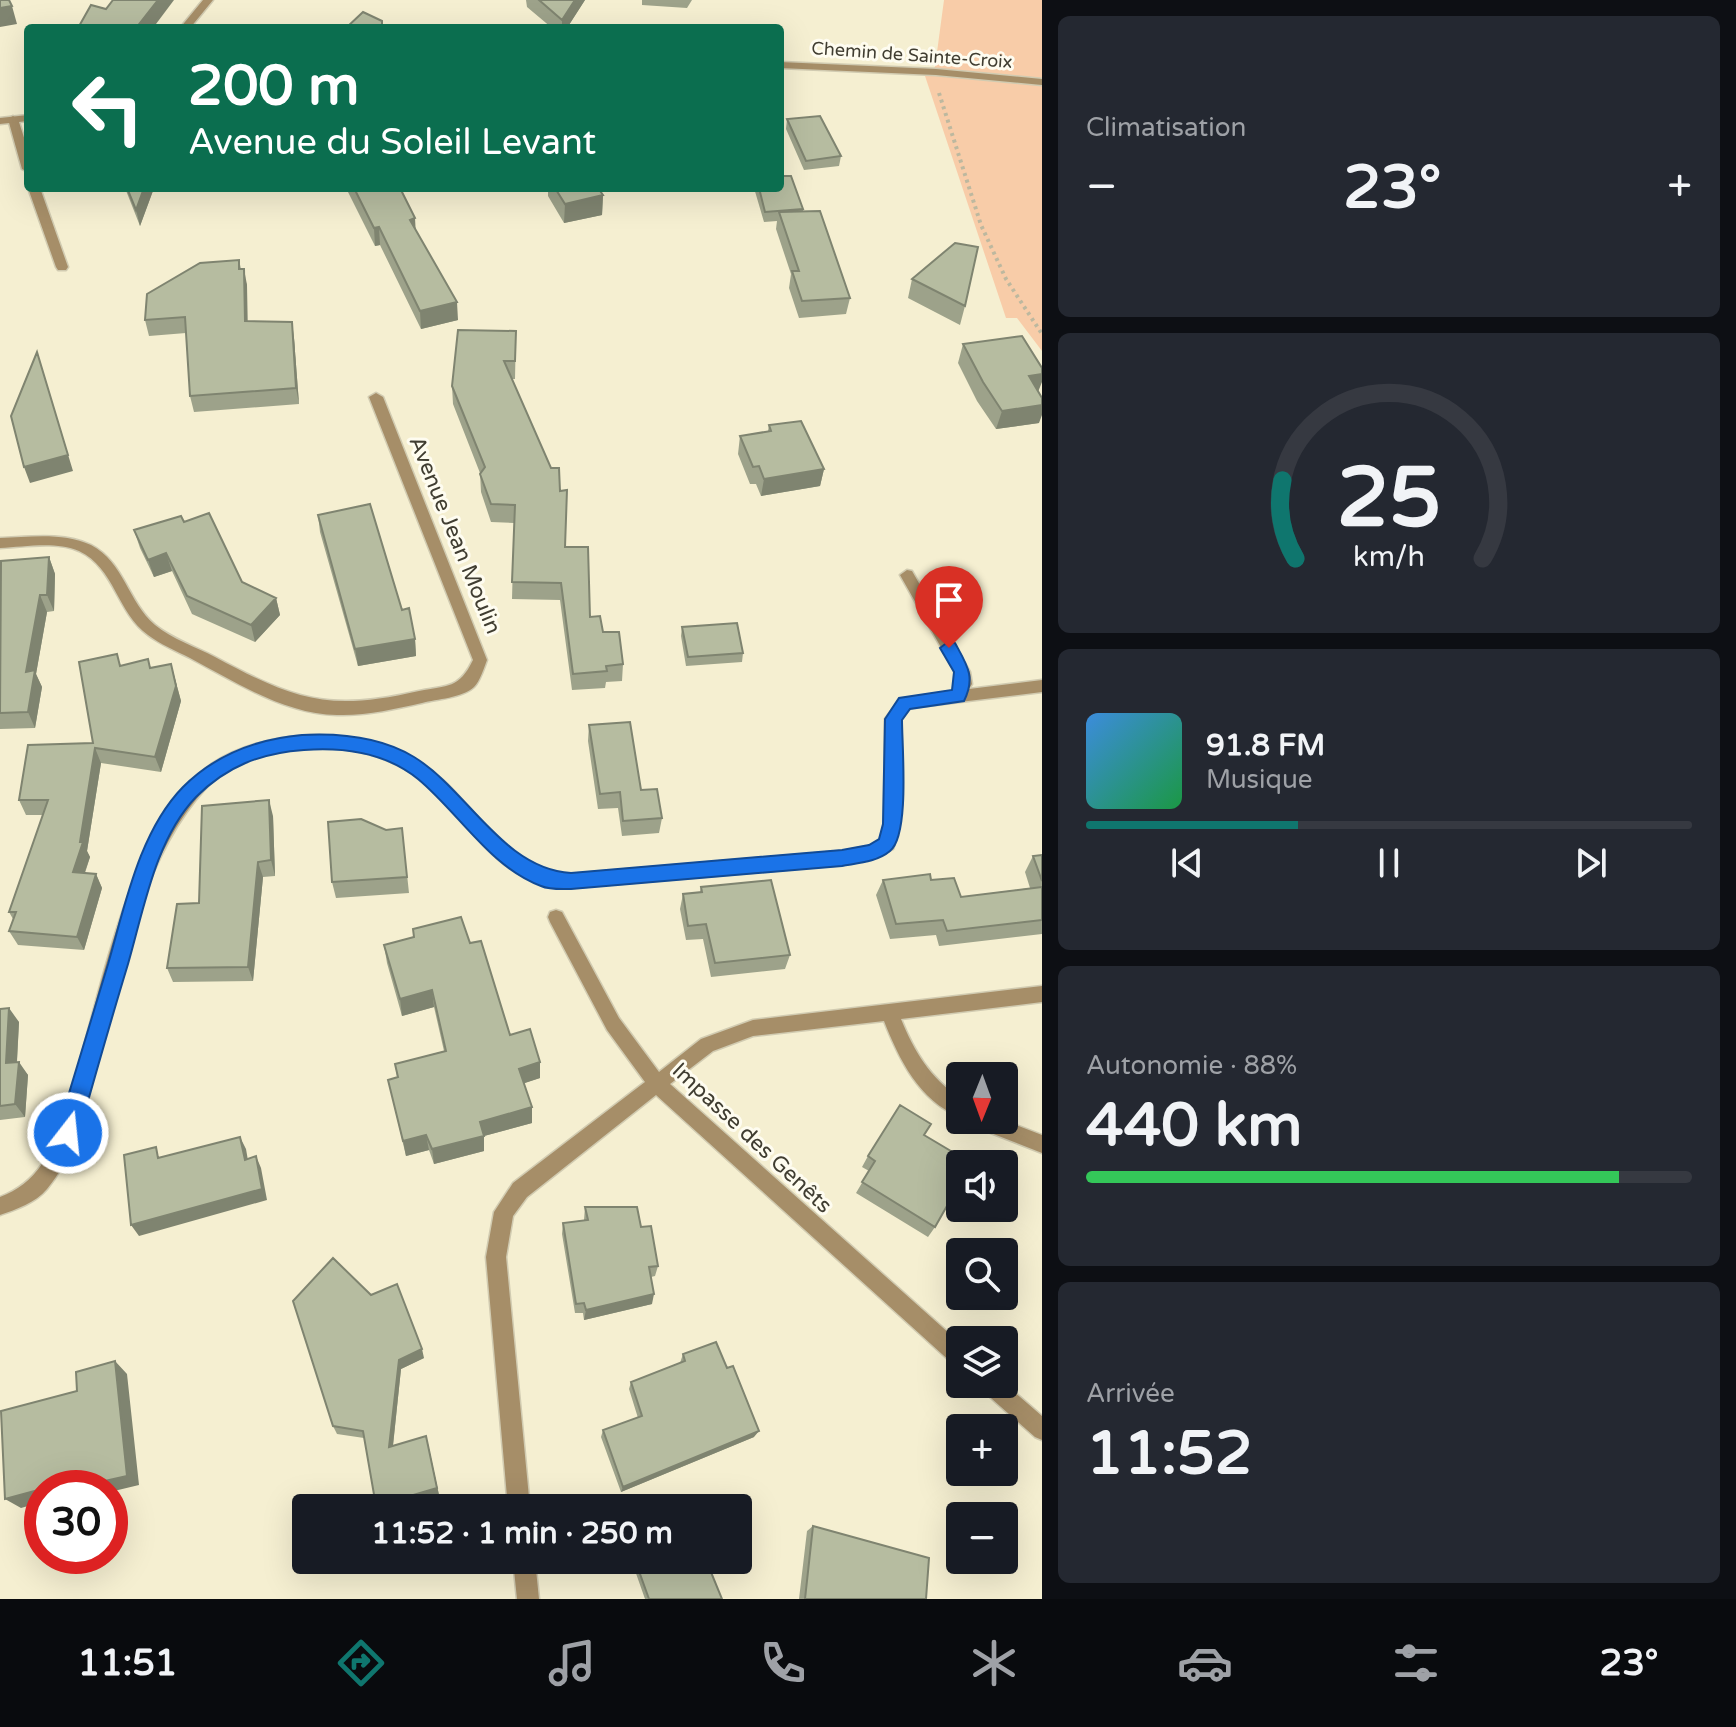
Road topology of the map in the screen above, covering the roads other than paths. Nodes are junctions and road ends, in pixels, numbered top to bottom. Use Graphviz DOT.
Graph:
graph roads {
  1 [pos="208,0"];
  2 [pos="188,24"];
  3 [pos="784,65"];
  4 [pos="1042,82"];
  5 [pos="6,120"];
  6 [pos="24,160"];
  7 [pos="35,192"];
  8 [pos="62,267"];
  9 [pos="376,397"];
  10 [pos="0,543"];
  11 [pos="907,575"];
  12 [pos="1042,686"];
  13 [pos="958,696"];
  14 [pos="556,917"];
  15 [pos="1042,994"];
  16 [pos="889,1012"];
  17 [pos="657,1084"];
  18 [pos="946,1097"];
  19 [pos="1007,1134"];
  20 [pos="1042,1144"];
  21 [pos="0,1206"];
  22 [pos="946,1344"];
  23 [pos="1006,1398"];
  24 [pos="1042,1430"];
  25 [pos="518,1494"];
  26 [pos="525,1574"];
  27 [pos="528,1599"];
  1 -- 2 [label="street"];
  3 -- 4 [label="street, Chemin de Sainte-Croix"];
  5 -- 6 [label="street"];
  7 -- 8 [label="street"];
  9 -- 10 [label="street, Avenue Jean Moulin"];
  11 -- 13 [label="street"];
  12 -- 13 [label="street"];
  13 -- 21 [label="street"];
  14 -- 17 [label="street, Impasse des Genêts"];
  15 -- 16 [label="street"];
  16 -- 17 [label="street"];
  16 -- 18 [label="street"];
  17 -- 22 [label="street, Impasse des Genêts"];
  17 -- 25 [label="street"];
  19 -- 20 [label="street"];
  23 -- 24 [label="street"];
  26 -- 27 [label="street"];
}
